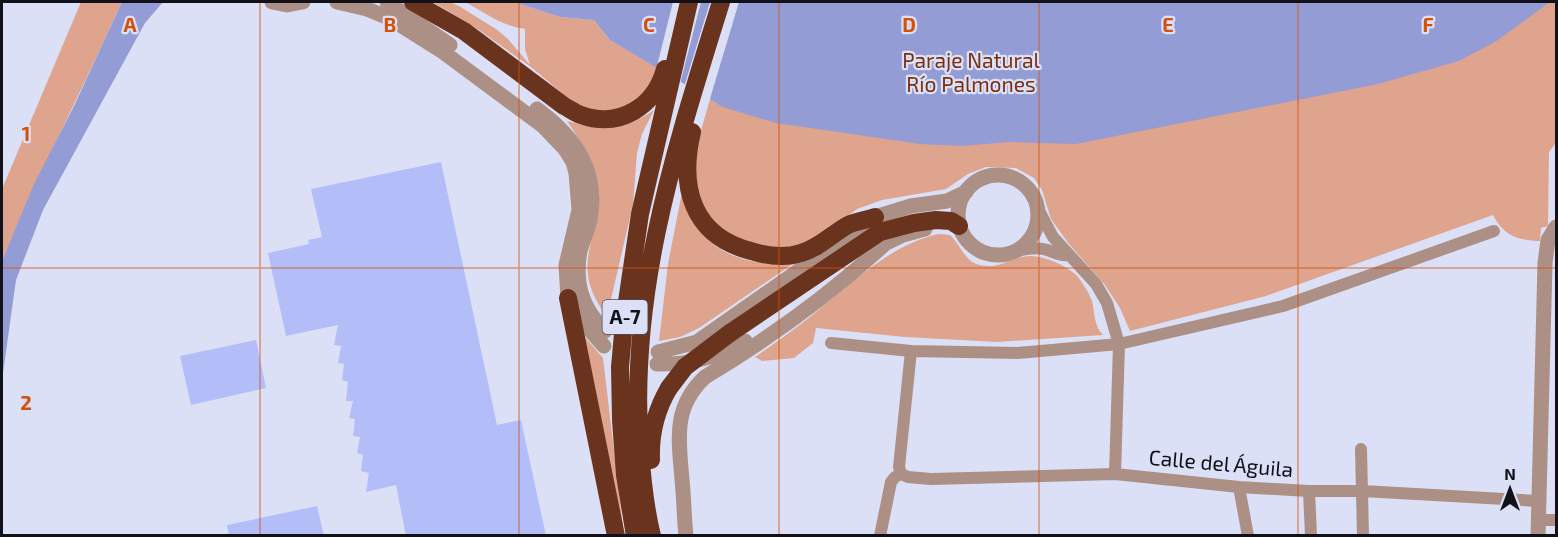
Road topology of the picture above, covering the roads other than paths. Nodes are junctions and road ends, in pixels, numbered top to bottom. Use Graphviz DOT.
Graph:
graph roads {
  1 [pos="272,2"];
  2 [pos="303,2"];
  3 [pos="337,2"];
  4 [pos="387,2"];
  5 [pos="413,2"];
  6 [pos="687,2"];
  7 [pos="721,2"];
  8 [pos="660,98"];
  9 [pos="689,104"];
  10 [pos="966,192"];
  11 [pos="1036,205"];
  12 [pos="875,217"];
  13 [pos="1557,227"];
  14 [pos="961,230"];
  15 [pos="1494,231"];
  16 [pos="887,242"];
  17 [pos="1016,251"];
  18 [pos="1068,255"];
  19 [pos="568,298"];
  20 [pos="831,343"];
  21 [pos="1119,344"];
  22 [pos="911,351"];
  23 [pos="1361,449"];
  24 [pos="901,474"];
  25 [pos="1115,474"];
  26 [pos="1239,487"];
  27 [pos="1309,490"];
  28 [pos="1363,490"];
  29 [pos="1539,501"];
  30 [pos="1539,520"];
  31 [pos="1557,520"];
  32 [pos="646,532"];
  33 [pos="616,536"];
  34 [pos="686,536"];
  35 [pos="880,536"];
  36 [pos="1248,536"];
  37 [pos="1311,536"];
  38 [pos="1363,536"];
  39 [pos="1538,536"];
  1 -- 2 [label="street"];
  3 -- 19 [label="street"];
  4 -- 19 [label="street"];
  5 -- 8 [label="highway"];
  6 -- 8 [label="highway, A-7"];
  7 -- 9 [label="highway, A-7"];
  8 -- 32 [label="highway, A-7"];
  9 -- 12 [label="highway"];
  9 -- 32 [label="highway, A-7"];
  10 -- 11 [label="street"];
  10 -- 12 [label="street"];
  10 -- 14 [label="street"];
  11 -- 17 [label="street"];
  11 -- 18 [label="street"];
  12 -- 16 [label="street"];
  13 -- 29 [label="street"];
  14 -- 16 [label="street"];
  14 -- 17 [label="street"];
  14 -- 32 [label="highway, bridge"];
  15 -- 21 [label="street"];
  16 -- 34 [label="street"];
  17 -- 18 [label="street"];
  18 -- 21 [label="street"];
  19 -- 33 [label="highway"];
  20 -- 22 [label="street"];
  21 -- 22 [label="street"];
  21 -- 25 [label="street"];
  22 -- 24 [label="street"];
  23 -- 28 [label="street"];
  24 -- 25 [label="street, Calle del Águila"];
  24 -- 35 [label="street"];
  25 -- 26 [label="street, Calle del Águila"];
  26 -- 27 [label="street, Calle del Águila"];
  26 -- 36 [label="street"];
  27 -- 28 [label="street, Calle del Águila"];
  27 -- 37 [label="street"];
  28 -- 29 [label="street, Calle del Águila"];
  28 -- 38 [label="street"];
  29 -- 30 [label="street"];
  30 -- 31 [label="street"];
  30 -- 39 [label="street"];
}
